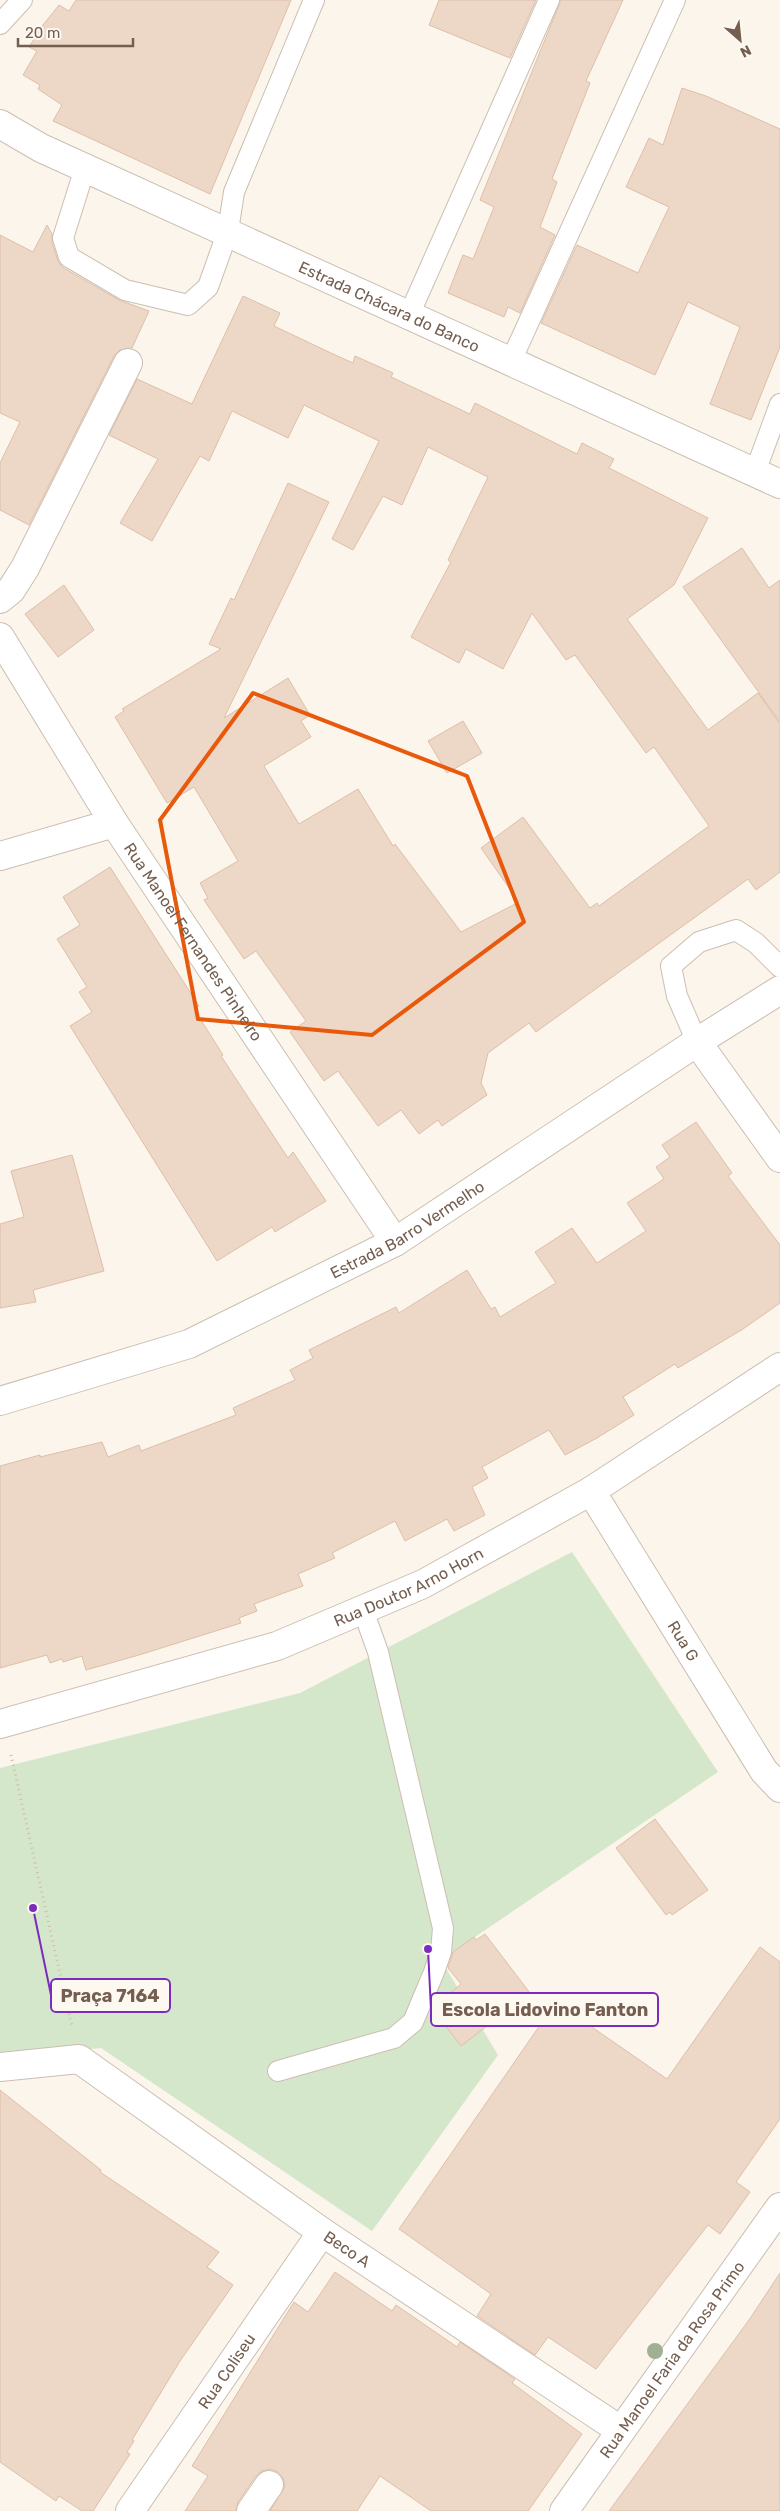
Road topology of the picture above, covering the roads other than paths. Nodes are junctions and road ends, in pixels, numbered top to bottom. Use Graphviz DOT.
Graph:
graph roads {
  1 [pos="22,0"];
  2 [pos="314,0"];
  3 [pos="550,0"];
  4 [pos="676,0"];
  5 [pos="0,24"];
  6 [pos="0,124"];
  7 [pos="85,168"];
  8 [pos="228,232"];
  9 [pos="409,314"];
  10 [pos="511,361"];
  11 [pos="128,363"];
  12 [pos="780,404"];
  13 [pos="755,472"];
  14 [pos="780,484"];
  15 [pos="0,599"];
  16 [pos="0,637"];
  17 [pos="114,823"];
  18 [pos="0,856"];
  19 [pos="780,967"];
  20 [pos="780,990"];
  21 [pos="697,1042"];
  22 [pos="780,1158"];
  23 [pos="395,1242"];
  24 [pos="780,1367"];
  25 [pos="0,1401"];
  26 [pos="591,1491"];
  27 [pos="363,1610"];
  28 [pos="2,1723"];
  29 [pos="780,1788"];
  30 [pos="0,2067"];
  31 [pos="278,2071"];
  32 [pos="780,2207"];
  33 [pos="322,2232"];
  34 [pos="620,2430"];
  35 [pos="269,2485"];
  36 [pos="130,2511"];
  37 [pos="251,2511"];
  38 [pos="564,2511"];
  1 -- 5 [label="lane"];
  2 -- 8 [label="lane"];
  3 -- 9 [label="lane"];
  4 -- 10 [label="lane"];
  6 -- 7 [label="street, Estrada Chácara do Banco"];
  7 -- 8 [label="street, Estrada Chácara do Banco"];
  7 -- 8 [label="lane"];
  8 -- 9 [label="street, Estrada Chácara do Banco"];
  9 -- 10 [label="street, Estrada Chácara do Banco"];
  10 -- 13 [label="street, Estrada Chácara do Banco"];
  11 -- 15 [label="street"];
  12 -- 13 [label="lane"];
  13 -- 14 [label="street, Estrada Chácara do Banco"];
  16 -- 17 [label="street, Rua Manoel Fernandes Pinheiro"];
  17 -- 18 [label="street"];
  17 -- 23 [label="street, Rua Manoel Fernandes Pinheiro"];
  19 -- 21 [label="lane"];
  20 -- 21 [label="street, Estrada Barro Vermelho"];
  21 -- 22 [label="street"];
  21 -- 23 [label="street, Estrada Barro Vermelho"];
  23 -- 25 [label="street, Estrada Barro Vermelho"];
  24 -- 26 [label="street, Rua Doutor Arno Horn"];
  26 -- 27 [label="street, Rua Doutor Arno Horn"];
  26 -- 29 [label="street, Rua G"];
  27 -- 28 [label="street, Rua Doutor Arno Horn"];
  27 -- 31 [label="lane"];
  30 -- 33 [label="street, Beco A"];
  32 -- 34 [label="street, Rua Manoel Faria da Rosa Primo"];
  33 -- 34 [label="street, Beco A"];
  33 -- 36 [label="street, Rua Coliseu"];
  34 -- 38 [label="street, Rua Manoel Faria da Rosa Primo"];
  35 -- 37 [label="street"];
}
